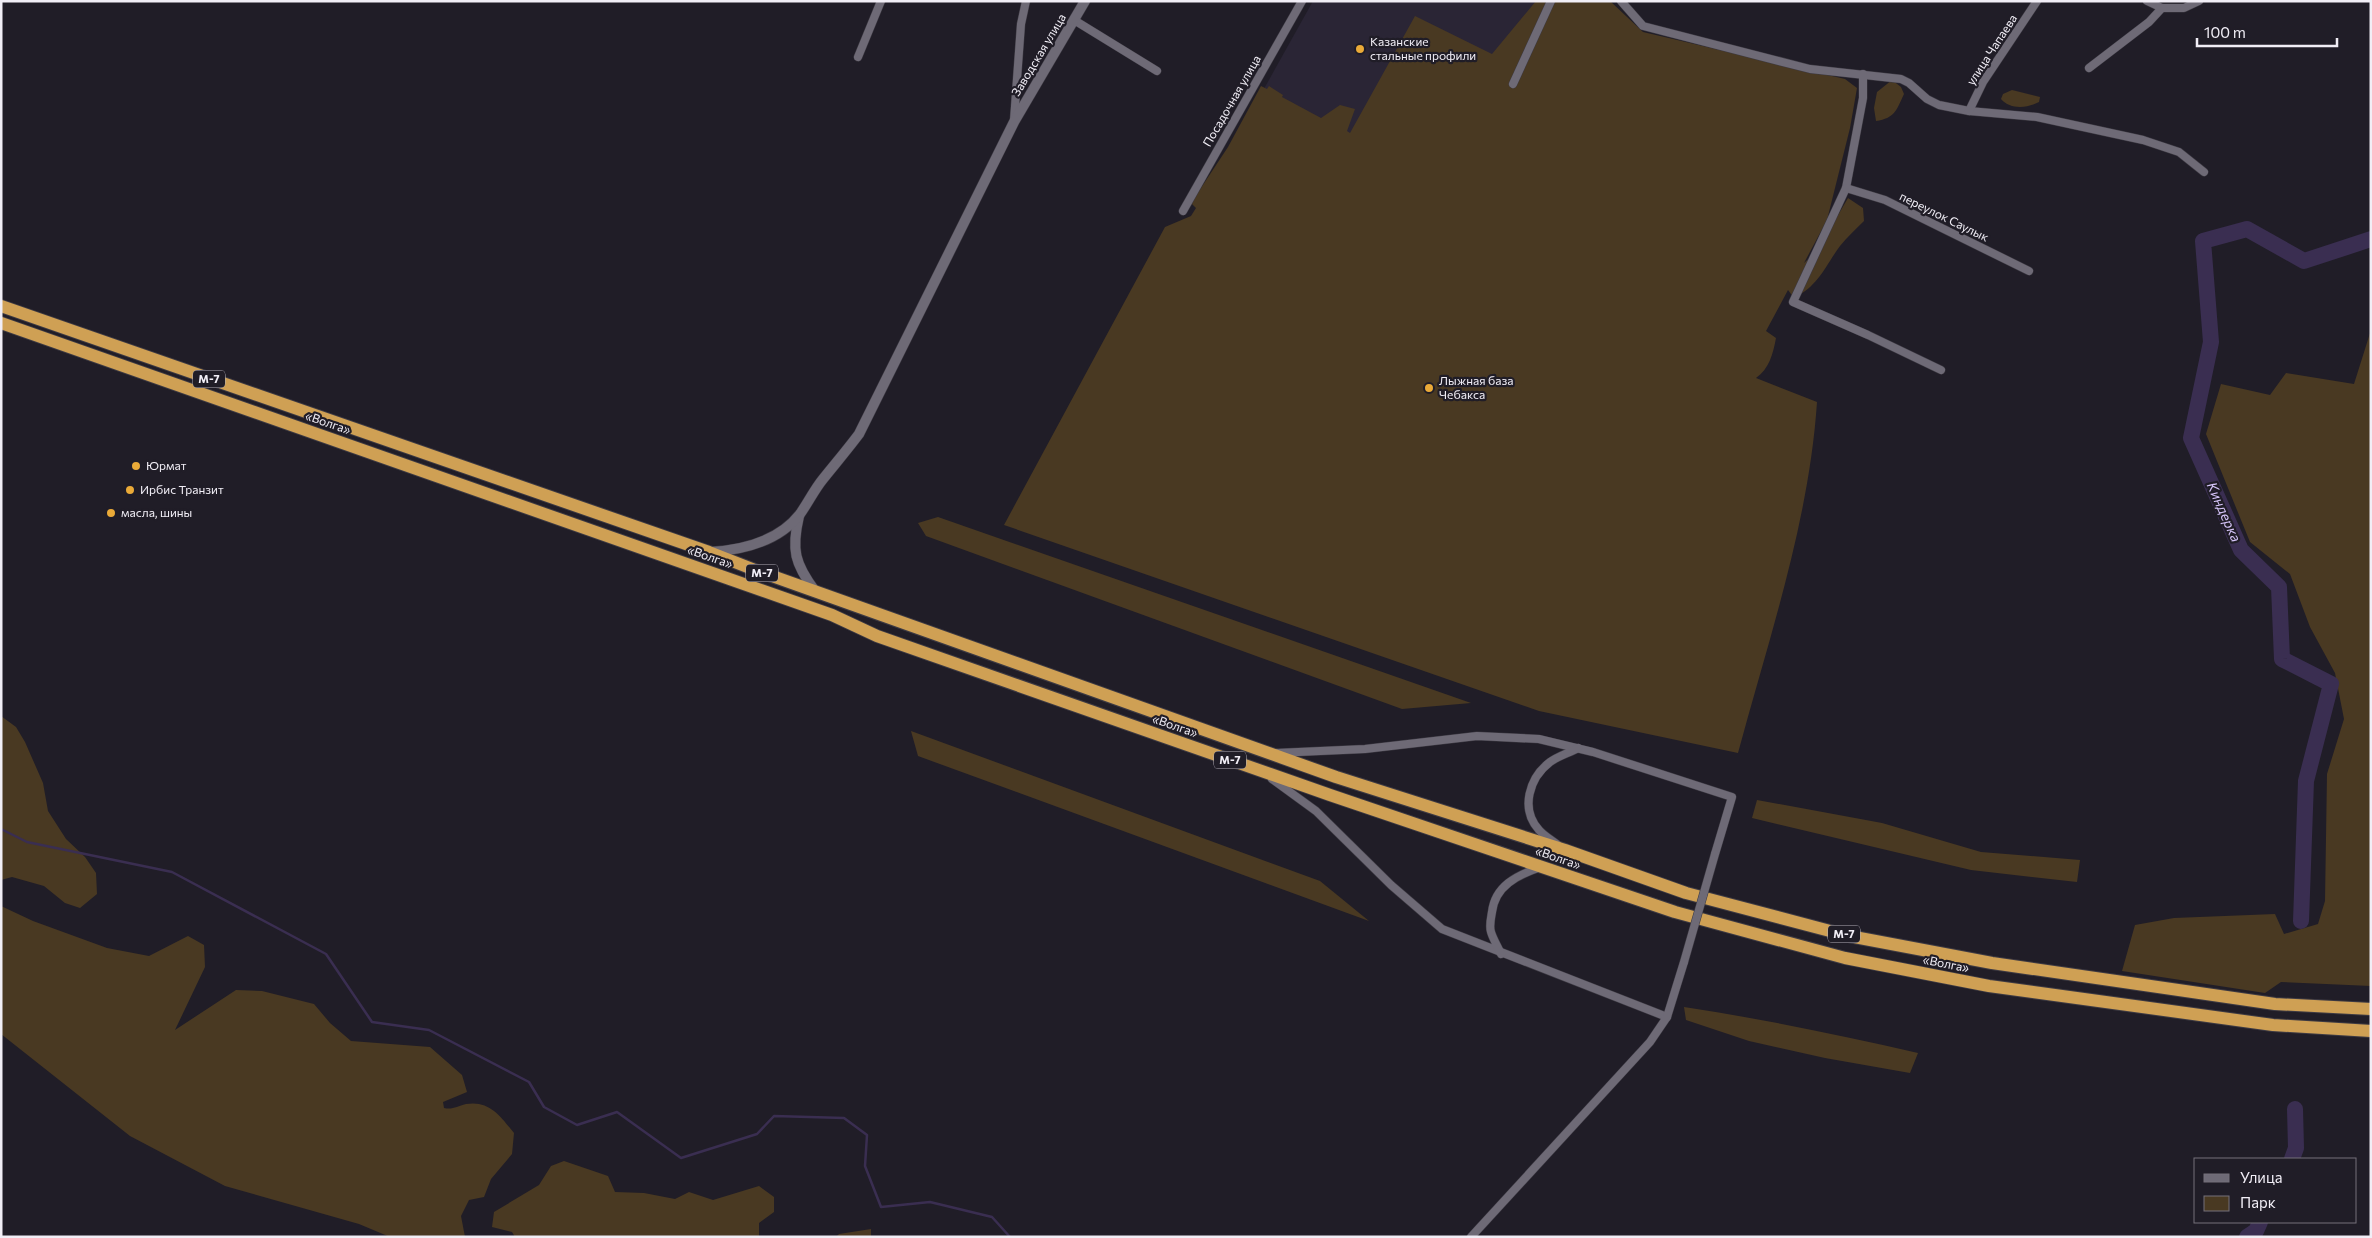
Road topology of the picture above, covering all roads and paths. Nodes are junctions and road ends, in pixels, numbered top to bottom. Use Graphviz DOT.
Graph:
graph roads {
  1 [pos="881,1"];
  2 [pos="1026,1"];
  3 [pos="1085,1"];
  4 [pos="1302,1"];
  5 [pos="1551,1"];
  6 [pos="1621,1"];
  7 [pos="2037,1"];
  8 [pos="2147,1"];
  9 [pos="2199,1"];
  10 [pos="2162,8"];
  11 [pos="1074,20"];
  12 [pos="858,58"];
  13 [pos="2089,68"];
  14 [pos="1157,71"];
  15 [pos="1863,74"];
  16 [pos="1513,84"];
  17 [pos="1968,111"];
  18 [pos="1014,122"];
  19 [pos="2204,172"];
  20 [pos="1846,188"];
  21 [pos="1183,211"];
  22 [pos="2029,271"];
  23 [pos="1,306"];
  24 [pos="1,323"];
  25 [pos="1941,370"];
  26 [pos="799,516"];
  27 [pos="709,552"];
  28 [pos="815,591"];
  29 [pos="1578,748"];
  30 [pos="1268,753"];
  31 [pos="1262,771"];
  32 [pos="1566,850"];
  33 [pos="1542,867"];
  34 [pos="1501,954"];
  35 [pos="2371,1009"];
  36 [pos="1667,1017"];
  37 [pos="2371,1031"];
  38 [pos="1471,1237"];
  1 -- 12 [label="street"];
  2 -- 18 [label="street"];
  3 -- 11 [label="street, Заводская улица"];
  4 -- 21 [label="street, Посадочная улица"];
  5 -- 16 [label="street"];
  6 -- 15 [label="street"];
  7 -- 17 [label="street, улица Чапаева"];
  8 -- 10 [label="street"];
  9 -- 10 [label="street"];
  10 -- 13 [label="street"];
  11 -- 14 [label="street"];
  11 -- 18 [label="street, Заводская улица"];
  15 -- 17 [label="street"];
  15 -- 20 [label="street"];
  17 -- 19 [label="street"];
  18 -- 26 [label="street, Заводская улица"];
  20 -- 22 [label="street, переулок Саулык"];
  20 -- 25 [label="street"];
  23 -- 27 [label="highway, «Волга» / М-7"];
  24 -- 31 [label="highway, «Волга» / М-7"];
  26 -- 27 [label="street"];
  26 -- 28 [label="street"];
  27 -- 28 [label="highway, «Волга» / М-7"];
  28 -- 30 [label="highway, «Волга» / М-7"];
  29 -- 30 [label="street"];
  29 -- 32 [label="street"];
  29 -- 36 [label="street, bridge"];
  30 -- 32 [label="highway, «Волга» / М-7"];
  31 -- 33 [label="highway, «Волга» / М-7"];
  31 -- 34 [label="street"];
  32 -- 35 [label="highway, «Волга» / М-7"];
  33 -- 34 [label="street"];
  33 -- 37 [label="highway, «Волга» / М-7"];
  34 -- 36 [label="street"];
  36 -- 38 [label="street"];
}
